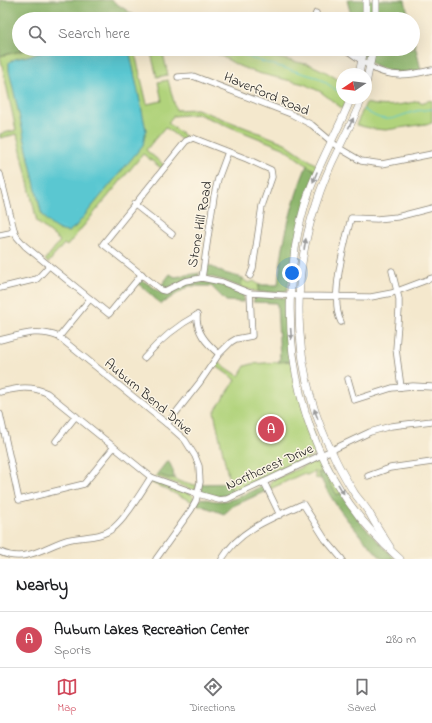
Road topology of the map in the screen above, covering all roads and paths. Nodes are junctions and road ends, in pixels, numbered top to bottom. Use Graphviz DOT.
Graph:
graph roads {
  1 [pos="366,0"];
  2 [pos="376,0"];
  3 [pos="366,12"];
  4 [pos="376,12"];
  5 [pos="356,56"];
  6 [pos="363,56"];
  7 [pos="372,56"];
  8 [pos="362,60"];
  9 [pos="370,66"];
  10 [pos="360,68"];
  11 [pos="432,70"];
  12 [pos="178,77"];
  13 [pos="349,104"];
  14 [pos="360,104"];
  15 [pos="332,142"];
  16 [pos="339,148"];
  17 [pos="228,152"];
  18 [pos="432,154"];
  19 [pos="0,174"];
  20 [pos="1,183"];
  21 [pos="134,204"];
  22 [pos="432,208"];
  23 [pos="14,230"];
  24 [pos="172,234"];
  25 [pos="0,235"];
  26 [pos="48,266"];
  27 [pos="392,271"];
  28 [pos="142,274"];
  29 [pos="250,276"];
  30 [pos="202,278"];
  31 [pos="432,278"];
  32 [pos="0,288"];
  33 [pos="397,290"];
  34 [pos="250,293"];
  35 [pos="290,295"];
  36 [pos="299,296"];
  37 [pos="337,297"];
  38 [pos="90,299"];
  39 [pos="340,322"];
  40 [pos="59,337"];
  41 [pos="0,340"];
  42 [pos="219,354"];
  43 [pos="144,358"];
  44 [pos="348,379"];
  45 [pos="401,387"];
  46 [pos="432,387"];
  47 [pos="0,392"];
  48 [pos="0,414"];
  49 [pos="76,416"];
  50 [pos="432,421"];
  51 [pos="167,424"];
  52 [pos="56,441"];
  53 [pos="114,447"];
  54 [pos="331,450"];
  55 [pos="322,455"];
  56 [pos="432,462"];
  57 [pos="368,476"];
  58 [pos="151,477"];
  59 [pos="264,482"];
  60 [pos="198,494"];
  61 [pos="280,515"];
  62 [pos="0,552"];
  63 [pos="15,557"];
  64 [pos="399,558"];
  65 [pos="156,559"];
  66 [pos="222,559"];
  67 [pos="342,559"];
  1 -- 3 [label="main road"];
  2 -- 4 [label="main road"];
  5 -- 8 [label="street"];
  6 -- 8 [label="main road"];
  7 -- 9 [label="main road"];
  8 -- 9 [label="street"];
  8 -- 10 [label="main road"];
  9 -- 11 [label="street"];
  12 -- 15 [label="street, Haverford Road"];
  13 -- 15 [label="main road"];
  16 -- 14 [label="main road, one-way"];
  15 -- 16 [label="street, Haverford Road"];
  15 -- 35 [label="main road, one-way"];
  16 -- 18 [label="street, Haverford Road"];
  36 -- 16 [label="main road, one-way"];
  17 -- 21 [label="street"];
  17 -- 29 [label="street"];
  17 -- 30 [label="street, Stone Hill Road"];
  19 -- 20 [label="street"];
  20 -- 23 [label="street"];
  21 -- 24 [label="street"];
  21 -- 28 [label="street"];
  22 -- 37 [label="street"];
  23 -- 25 [label="street"];
  23 -- 26 [label="street"];
  26 -- 32 [label="street"];
  26 -- 38 [label="street"];
  27 -- 33 [label="street"];
  28 -- 30 [label="street"];
  28 -- 38 [label="street"];
  30 -- 34 [label="street"];
  31 -- 33 [label="street"];
  33 -- 37 [label="street"];
  33 -- 45 [label="street"];
  34 -- 35 [label="street"];
  34 -- 42 [label="street"];
  35 -- 36 [label="street"];
  35 -- 55 [label="main road, one-way"];
  36 -- 37 [label="street"];
  54 -- 36 [label="main road, one-way"];
  37 -- 39 [label="street"];
  38 -- 40 [label="street"];
  40 -- 41 [label="street, Auburn Bend Drive"];
  40 -- 51 [label="street, Auburn Bend Drive"];
  42 -- 43 [label="street"];
  42 -- 51 [label="street"];
  44 -- 45 [label="street"];
  45 -- 46 [label="street"];
  47 -- 49 [label="street, Northcrest Drive"];
  48 -- 53 [label="street"];
  49 -- 52 [label="street"];
  49 -- 53 [label="street, Northcrest Drive"];
  50 -- 54 [label="street, Northcrest Drive"];
  51 -- 60 [label="street, Auburn Bend Drive"];
  53 -- 58 [label="street, Northcrest Drive"];
  54 -- 55 [label="street, Northcrest Drive"];
  54 -- 64 [label="main road"];
  55 -- 59 [label="street, Northcrest Drive"];
  55 -- 64 [label="main road, one-way"];
  56 -- 57 [label="street"];
  58 -- 60 [label="street, Northcrest Drive"];
  58 -- 63 [label="street"];
  59 -- 60 [label="street, Northcrest Drive"];
  59 -- 61 [label="street"];
  60 -- 65 [label="street, Auburn Bend Drive"];
  61 -- 66 [label="street"];
  61 -- 67 [label="street"];
  62 -- 63 [label="street"];
}
